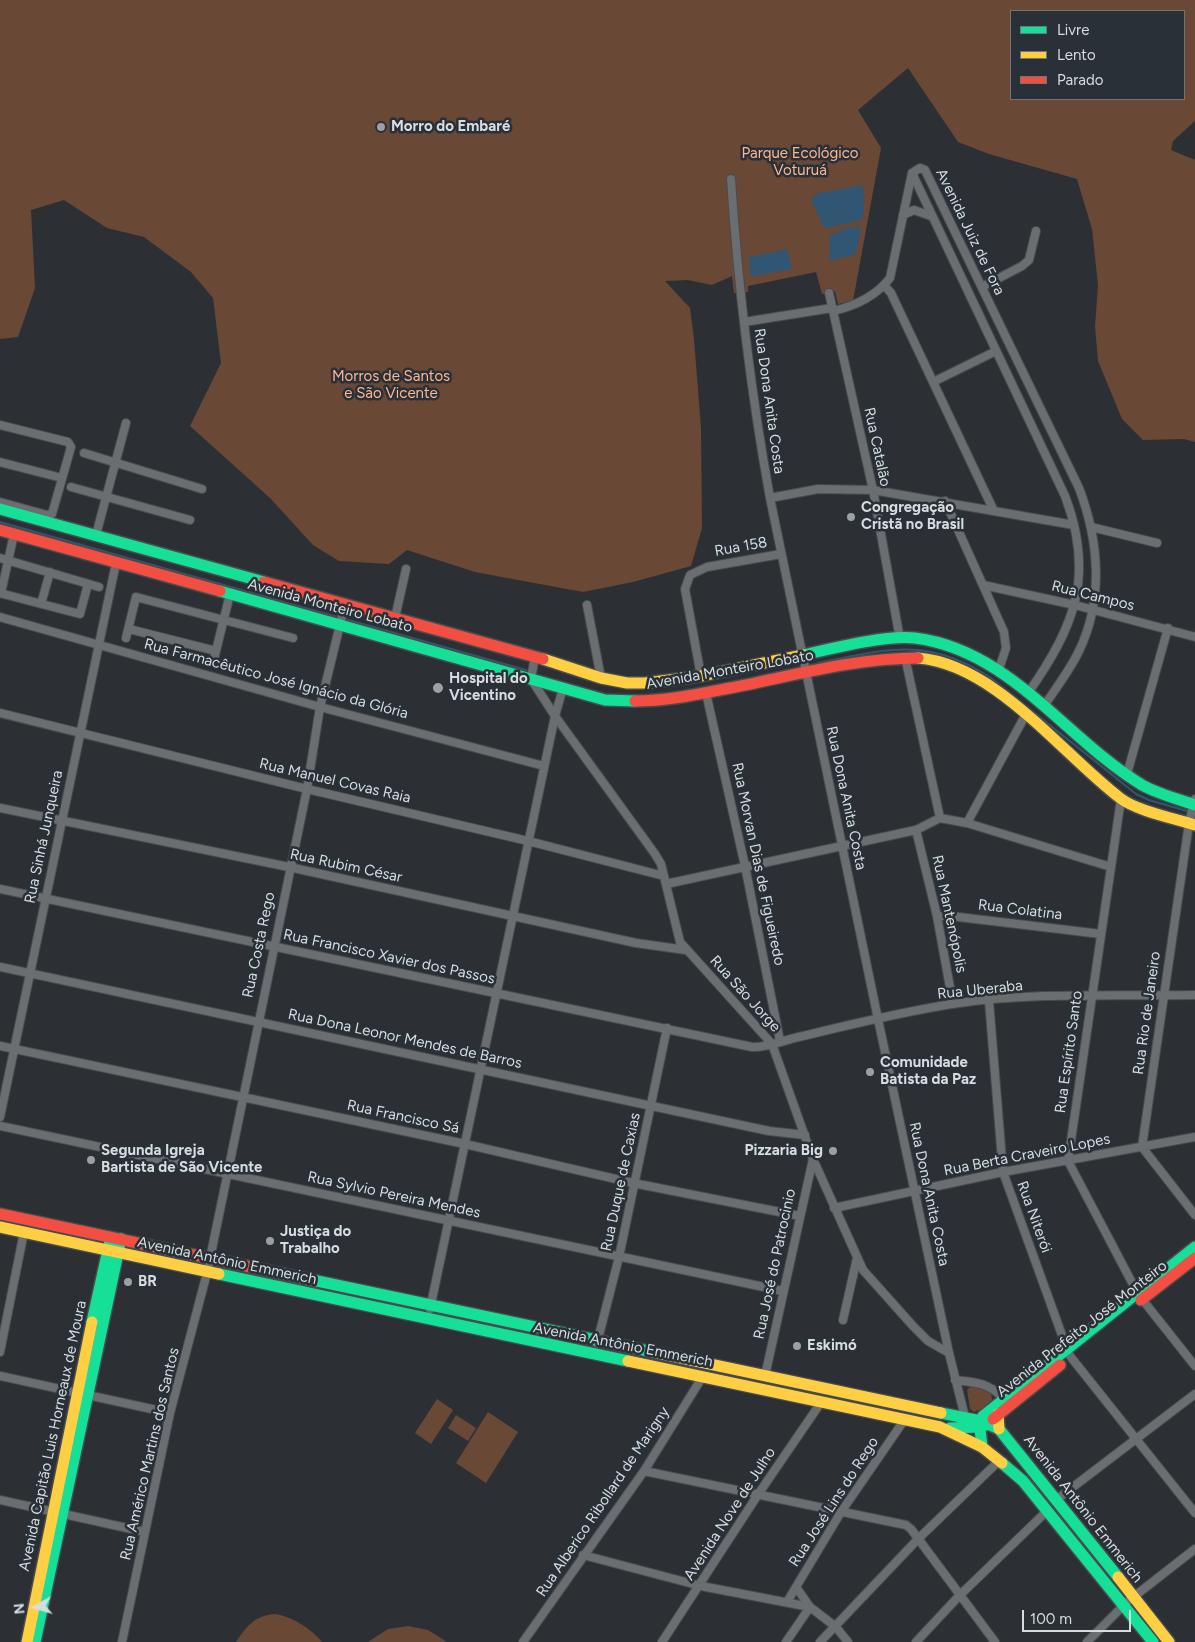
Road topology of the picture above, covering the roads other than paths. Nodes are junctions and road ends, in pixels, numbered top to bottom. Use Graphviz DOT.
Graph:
graph roads {
  1 [pos="912,173"];
  2 [pos="731,179"];
  3 [pos="903,214"];
  4 [pos="932,216"];
  5 [pos="1036,231"];
  6 [pos="884,285"];
  7 [pos="982,287"];
  8 [pos="829,293"];
  9 [pos="832,309"];
  10 [pos="744,322"];
  11 [pos="996,351"];
  12 [pos="933,382"];
  13 [pos="126,423"];
  14 [pos="0,425"];
  15 [pos="84,453"];
  16 [pos="0,462"];
  17 [pos="115,463"];
  18 [pos="62,478"];
  19 [pos="71,487"];
  20 [pos="202,489"];
  21 [pos="873,490"];
  22 [pos="106,497"];
  23 [pos="770,498"];
  24 [pos="0,502"];
  25 [pos="945,502"];
  26 [pos="0,509"];
  27 [pos="992,509"];
  28 [pos="190,520"];
  29 [pos="1074,525"];
  30 [pos="1091,527"];
  31 [pos="0,530"];
  32 [pos="14,534"];
  33 [pos="96,535"];
  34 [pos="1157,543"];
  35 [pos="781,554"];
  36 [pos="0,558"];
  37 [pos="8,560"];
  38 [pos="116,563"];
  39 [pos="406,569"];
  40 [pos="50,572"];
  41 [pos="88,584"];
  42 [pos="984,585"];
  43 [pos="99,587"];
  44 [pos="0,593"];
  45 [pos="230,594"];
  46 [pos="41,604"];
  47 [pos="587,605"];
  48 [pos="1075,605"];
  49 [pos="345,606"];
  50 [pos="1093,610"];
  51 [pos="0,618"];
  52 [pos="395,618"];
  53 [pos="224,620"];
  54 [pos="341,622"];
  55 [pos="1168,628"];
  56 [pos="129,629"];
  57 [pos="1195,637"];
  58 [pos="126,638"];
  59 [pos="294,638"];
  60 [pos="900,639"];
  61 [pos="99,644"];
  62 [pos="216,651"];
  63 [pos="802,657"];
  64 [pos="905,657"];
  65 [pos="535,658"];
  66 [pos="213,663"];
  67 [pos="999,669"];
  68 [pos="806,672"];
  69 [pos="701,676"];
  70 [pos="531,677"];
  71 [pos="601,678"];
  72 [pos="563,688"];
  73 [pos="706,693"];
  74 [pos="1028,693"];
  75 [pos="1044,706"];
  76 [pos="320,707"];
  77 [pos="0,713"];
  78 [pos="1026,714"];
  79 [pos="555,716"];
  80 [pos="81,733"];
  81 [pos="544,766"];
  82 [pos="1127,774"];
  83 [pos="307,789"];
  84 [pos="1121,799"];
  85 [pos="1194,804"];
  86 [pos="0,808"];
  87 [pos="940,818"];
  88 [pos="61,821"];
  89 [pos="967,823"];
  90 [pos="1191,823"];
  91 [pos="916,830"];
  92 [pos="528,841"];
  93 [pos="842,846"];
  94 [pos="746,866"];
  95 [pos="289,867"];
  96 [pos="1111,867"];
  97 [pos="665,880"];
  98 [pos="0,889"];
  99 [pos="45,899"];
  100 [pos="513,916"];
  101 [pos="937,916"];
  102 [pos="1101,934"];
  103 [pos="273,947"];
  104 [pos="686,950"];
  105 [pos="0,966"];
  106 [pos="31,973"];
  107 [pos="496,993"];
  108 [pos="1092,995"];
  109 [pos="1163,995"];
  110 [pos="1195,995"];
  111 [pos="989,1001"];
  112 [pos="953,1004"];
  113 [pos="878,1019"];
  114 [pos="258,1022"];
  115 [pos="667,1028"];
  116 [pos="780,1041"];
  117 [pos="772,1044"];
  118 [pos="0,1046"];
  119 [pos="15,1049"];
  120 [pos="480,1068"];
  121 [pos="243,1098"];
  122 [pos="651,1104"];
  123 [pos="0,1117"];
  124 [pos="0,1126"];
  125 [pos="806,1135"];
  126 [pos="1195,1137"];
  127 [pos="464,1144"];
  128 [pos="1142,1147"];
  129 [pos="813,1158"];
  130 [pos="1068,1161"];
  131 [pos="1003,1172"];
  132 [pos="226,1174"];
  133 [pos="633,1183"];
  134 [pos="914,1191"];
  135 [pos="834,1208"];
  136 [pos="0,1214"];
  137 [pos="1195,1215"];
  138 [pos="800,1216"];
  139 [pos="448,1221"];
  140 [pos="0,1227"];
  141 [pos="24,1232"];
  142 [pos="116,1238"];
  143 [pos="1195,1247"];
  144 [pos="113,1252"];
  145 [pos="619,1257"];
  146 [pos="210,1258"];
  147 [pos="857,1258"];
  148 [pos="1195,1258"];
  149 [pos="207,1272"];
  150 [pos="783,1291"];
  151 [pos="1140,1296"];
  152 [pos="431,1305"];
  153 [pos="428,1318"];
  154 [pos="844,1320"];
  155 [pos="527,1326"];
  156 [pos="524,1340"];
  157 [pos="598,1341"];
  158 [pos="0,1352"];
  159 [pos="592,1353"];
  160 [pos="949,1353"];
  161 [pos="1068,1353"];
  162 [pos="1195,1366"];
  163 [pos="0,1376"];
  164 [pos="703,1376"];
  165 [pos="765,1376"];
  166 [pos="955,1380"];
  167 [pos="82,1393"];
  168 [pos="1195,1394"];
  169 [pos="1004,1399"];
  170 [pos="822,1401"];
  171 [pos="995,1411"];
  172 [pos="170,1412"];
  173 [pos="905,1419"];
  174 [pos="965,1423"];
  175 [pos="983,1424"];
  176 [pos="940,1427"];
  177 [pos="998,1429"];
  178 [pos="1137,1440"];
  179 [pos="982,1447"];
  180 [pos="1000,1460"];
  181 [pos="644,1471"];
  182 [pos="759,1493"];
  183 [pos="0,1500"];
  184 [pos="1056,1500"];
  185 [pos="1048,1510"];
  186 [pos="841,1512"];
  187 [pos="57,1513"];
  188 [pos="1195,1513"];
  189 [pos="145,1532"];
  190 [pos="918,1539"];
  191 [pos="1195,1549"];
  192 [pos="583,1555"];
  193 [pos="701,1586"];
  194 [pos="796,1587"];
  195 [pos="959,1596"];
  196 [pos="1133,1597"];
  197 [pos="787,1602"];
  198 [pos="1124,1606"];
  199 [pos="810,1608"];
  200 [pos="836,1627"];
  201 [pos="27,1642"];
  202 [pos="35,1642"];
  203 [pos="122,1642"];
  204 [pos="523,1642"];
  205 [pos="662,1642"];
  206 [pos="786,1642"];
  207 [pos="820,1642"];
  208 [pos="848,1642"];
  209 [pos="916,1642"];
  210 [pos="995,1642"];
  211 [pos="1087,1642"];
  212 [pos="1153,1642"];
  213 [pos="1169,1642"];
  1 -- 3 [label="street"];
  1 -- 4 [label="street, Avenida Juiz de Fora"];
  1 -- 7 [label="street, Avenida Juiz de Fora"];
  2 -- 10 [label="street, Rua Dona Anita Costa"];
  3 -- 4 [label="street"];
  3 -- 6 [label="street"];
  4 -- 11 [label="street, Avenida Juiz de Fora"];
  5 -- 7 [label="street"];
  6 -- 9 [label="street"];
  6 -- 12 [label="street"];
  7 -- 30 [label="street, Avenida Juiz de Fora"];
  8 -- 9 [label="street, Rua Catalão"];
  9 -- 10 [label="street"];
  9 -- 21 [label="street, Rua Catalão"];
  10 -- 23 [label="street, Rua Dona Anita Costa"];
  11 -- 12 [label="street"];
  11 -- 29 [label="street, Avenida Juiz de Fora"];
  12 -- 27 [label="street"];
  13 -- 17 [label="street"];
  14 -- 18 [label="street"];
  15 -- 17 [label="street"];
  16 -- 18 [label="street"];
  17 -- 20 [label="street"];
  17 -- 22 [label="street"];
  18 -- 24 [label="street"];
  19 -- 22 [label="street"];
  21 -- 23 [label="street"];
  21 -- 25 [label="street"];
  21 -- 60 [label="street, Rua Catalão"];
  22 -- 28 [label="street"];
  22 -- 33 [label="street"];
  23 -- 35 [label="street, Rua Dona Anita Costa"];
  25 -- 27 [label="street"];
  25 -- 42 [label="street"];
  26 -- 33 [label="street, Avenida Monteiro Lobato"];
  27 -- 29 [label="street"];
  29 -- 48 [label="street, Avenida Juiz de Fora"];
  30 -- 34 [label="street"];
  30 -- 50 [label="street, Avenida Juiz de Fora"];
  31 -- 32 [label="street, Avenida Monteiro Lobato"];
  32 -- 37 [label="street"];
  32 -- 38 [label="street, Avenida Monteiro Lobato"];
  33 -- 49 [label="street, Avenida Monteiro Lobato"];
  35 -- 63 [label="street, Rua Dona Anita Costa"];
  35 -- 69 [label="street, Rua 158"];
  36 -- 37 [label="street"];
  37 -- 40 [label="street"];
  37 -- 44 [label="street"];
  38 -- 45 [label="street, Avenida Monteiro Lobato"];
  38 -- 61 [label="street, Rua Sinhá Junqueira"];
  39 -- 52 [label="street"];
  40 -- 41 [label="street"];
  40 -- 46 [label="street"];
  41 -- 43 [label="street"];
  41 -- 46 [label="street"];
  42 -- 48 [label="street, Rua Campos"];
  42 -- 67 [label="street"];
  44 -- 46 [label="street"];
  45 -- 53 [label="street"];
  45 -- 54 [label="street, Avenida Monteiro Lobato"];
  47 -- 71 [label="street"];
  48 -- 50 [label="street, Rua Campos"];
  48 -- 74 [label="street, Avenida Juiz de Fora"];
  49 -- 52 [label="street, Avenida Monteiro Lobato"];
  49 -- 54 [label="street, Rua Costa Rego"];
  50 -- 55 [label="street, Rua Campos"];
  50 -- 75 [label="street, Avenida Juiz de Fora"];
  51 -- 61 [label="street, Rua Farmacêutico José Ignácio da Glória"];
  52 -- 65 [label="street, Avenida Monteiro Lobato"];
  53 -- 56 [label="street"];
  53 -- 59 [label="street"];
  53 -- 62 [label="street"];
  54 -- 70 [label="street, Avenida Monteiro Lobato"];
  54 -- 76 [label="street, Rua Costa Rego"];
  55 -- 57 [label="street, Rua Campos"];
  55 -- 82 [label="street"];
  56 -- 58 [label="street"];
  56 -- 62 [label="street"];
  60 -- 63 [label="street, Avenida Monteiro Lobato"];
  60 -- 67 [label="street, Avenida Monteiro Lobato"];
  61 -- 76 [label="street, Rua Farmacêutico José Ignácio da Glória"];
  61 -- 80 [label="street, Rua Sinhá Junqueira"];
  62 -- 66 [label="street"];
  63 -- 68 [label="street, Rua Dona Anita Costa"];
  63 -- 69 [label="street, Avenida Monteiro Lobato"];
  64 -- 68 [label="street, Avenida Monteiro Lobato"];
  64 -- 78 [label="street, Avenida Monteiro Lobato"];
  64 -- 87 [label="street"];
  65 -- 70 [label="street"];
  65 -- 71 [label="street, Avenida Monteiro Lobato"];
  67 -- 74 [label="street, Avenida Monteiro Lobato"];
  68 -- 73 [label="street, Avenida Monteiro Lobato"];
  68 -- 93 [label="street, Rua Dona Anita Costa"];
  69 -- 71 [label="street, Avenida Monteiro Lobato"];
  70 -- 72 [label="street, Avenida Monteiro Lobato"];
  70 -- 79 [label="street, Rua São Jorge"];
  72 -- 73 [label="street, Avenida Monteiro Lobato"];
  72 -- 79 [label="street"];
  73 -- 94 [label="street, Rua Morvan Dias de Figueiredo"];
  74 -- 75 [label="street, Avenida Monteiro Lobato"];
  75 -- 82 [label="street, Avenida Monteiro Lobato"];
  76 -- 81 [label="street, Rua Farmacêutico José Ignácio da Glória"];
  76 -- 83 [label="street, Rua Costa Rego"];
  77 -- 80 [label="street, Rua Manuel Covas Raia"];
  78 -- 84 [label="street, Avenida Monteiro Lobato"];
  78 -- 89 [label="street"];
  79 -- 81 [label="street"];
  79 -- 97 [label="street, Rua São Jorge"];
  80 -- 83 [label="street, Rua Manuel Covas Raia"];
  80 -- 88 [label="street, Rua Sinhá Junqueira"];
  81 -- 92 [label="street"];
  82 -- 85 [label="street, Avenida Monteiro Lobato"];
  83 -- 92 [label="street, Rua Manuel Covas Raia"];
  83 -- 95 [label="street, Rua Costa Rego"];
  84 -- 90 [label="street, Avenida Monteiro Lobato"];
  84 -- 96 [label="street, Rua Espírito Santo"];
  85 -- 90 [label="street, Rua Rio de Janeiro"];
  86 -- 88 [label="street, Rua Rubim César"];
  87 -- 89 [label="street"];
  87 -- 91 [label="street"];
  88 -- 95 [label="street, Rua Rubim César"];
  88 -- 99 [label="street, Rua Sinhá Junqueira"];
  89 -- 96 [label="street"];
  90 -- 109 [label="street, Rua Rio de Janeiro"];
  91 -- 93 [label="street"];
  91 -- 101 [label="street, Rua Mantenópolis"];
  92 -- 97 [label="street, Rua Manuel Covas Raia"];
  92 -- 100 [label="street"];
  93 -- 94 [label="street"];
  93 -- 113 [label="street, Rua Dona Anita Costa"];
  94 -- 97 [label="street"];
  94 -- 116 [label="street, Rua Morvan Dias de Figueiredo"];
  95 -- 100 [label="street, Rua Rubim César"];
  95 -- 103 [label="street, Rua Costa Rego"];
  96 -- 102 [label="street, Rua Espírito Santo"];
  97 -- 104 [label="street, Rua São Jorge"];
  98 -- 99 [label="street, Rua Francisco Xavier dos Passos"];
  99 -- 103 [label="street, Rua Francisco Xavier dos Passos"];
  99 -- 106 [label="street, Rua Sinhá Junqueira"];
  100 -- 104 [label="street, Rua Rubim César"];
  100 -- 107 [label="street"];
  101 -- 102 [label="street, Rua Colatina"];
  101 -- 112 [label="street, Rua Mantenópolis"];
  102 -- 108 [label="street, Rua Espírito Santo"];
  103 -- 107 [label="street, Rua Francisco Xavier dos Passos"];
  103 -- 114 [label="street, Rua Costa Rego"];
  104 -- 117 [label="street, Rua São Jorge"];
  105 -- 106 [label="street, Rua Dona Leonor Mendes de Barros"];
  106 -- 114 [label="street, Rua Dona Leonor Mendes de Barros"];
  106 -- 119 [label="street, Rua Sinhá Junqueira"];
  107 -- 115 [label="street, Rua Francisco Xavier dos Passos"];
  107 -- 120 [label="street"];
  108 -- 109 [label="street, Rua Uberaba"];
  108 -- 111 [label="street, Rua Uberaba"];
  108 -- 130 [label="street, Rua Espírito Santo"];
  109 -- 110 [label="street, Rua Uberaba"];
  109 -- 128 [label="street, Rua Rio de Janeiro"];
  111 -- 112 [label="street, Rua Uberaba"];
  111 -- 131 [label="street, Rua Niterói"];
  112 -- 113 [label="street, Rua Uberaba"];
  113 -- 116 [label="street, Rua Uberaba"];
  113 -- 134 [label="street, Rua Dona Anita Costa"];
  114 -- 120 [label="street, Rua Dona Leonor Mendes de Barros"];
  114 -- 121 [label="street, Rua Costa Rego"];
  115 -- 117 [label="street, Rua Francisco Xavier dos Passos"];
  115 -- 122 [label="street, Rua Duque de Caxias"];
  116 -- 117 [label="street, Rua Uberaba"];
  117 -- 125 [label="street, Rua São Jorge"];
  118 -- 119 [label="street, Rua Francisco Sá"];
  119 -- 121 [label="street, Rua Francisco Sá"];
  119 -- 123 [label="street, Rua Sinhá Junqueira"];
  120 -- 122 [label="street, Rua Dona Leonor Mendes de Barros"];
  120 -- 127 [label="street"];
  121 -- 127 [label="street, Rua Francisco Sá"];
  121 -- 132 [label="street, Rua Costa Rego"];
  122 -- 125 [label="street, Rua Dona Leonor Mendes de Barros"];
  122 -- 133 [label="street, Rua Duque de Caxias"];
  124 -- 132 [label="street, Rua Sylvio Pereira Mendes"];
  125 -- 129 [label="street, Rua São Jorge"];
  126 -- 128 [label="street, Rua Berta Craveiro Lopes"];
  127 -- 133 [label="street, Rua Francisco Sá"];
  127 -- 139 [label="street"];
  128 -- 130 [label="street, Rua Berta Craveiro Lopes"];
  128 -- 137 [label="street"];
  129 -- 135 [label="street, Rua São Jorge"];
  129 -- 138 [label="street, Rua José do Patrocinio"];
  130 -- 131 [label="street, Rua Berta Craveiro Lopes"];
  130 -- 151 [label="street"];
  131 -- 134 [label="street, Rua Berta Craveiro Lopes"];
  131 -- 161 [label="street, Rua Niterói"];
  132 -- 139 [label="street, Rua Sylvio Pereira Mendes"];
  132 -- 146 [label="street, Rua Costa Rego"];
  133 -- 138 [label="street, Rua Francisco Sá"];
  133 -- 145 [label="street, Rua Duque de Caxias"];
  134 -- 135 [label="street, Rua Berta Craveiro Lopes"];
  134 -- 160 [label="street, Rua Dona Anita Costa"];
  135 -- 147 [label="street, Rua São Jorge"];
  136 -- 142 [label="street, Avenida Antônio Emmerich"];
  138 -- 150 [label="street, Rua José do Patrocinio"];
  139 -- 145 [label="street, Rua Sylvio Pereira Mendes"];
  139 -- 152 [label="street"];
  140 -- 141 [label="street, Avenida Antônio Emmerich"];
  141 -- 144 [label="street, Avenida Antônio Emmerich"];
  141 -- 158 [label="street"];
  142 -- 144 [label="street, Avenida Capitão Luis Horneaux de Moura"];
  142 -- 146 [label="street, Avenida Antônio Emmerich"];
  143 -- 151 [label="street, Avenida Prefeito José Monteiro"];
  144 -- 149 [label="street, Avenida Antônio Emmerich"];
  144 -- 167 [label="street, Avenida Capitão Luis Horneaux de Moura"];
  145 -- 150 [label="street, Rua Sylvio Pereira Mendes"];
  145 -- 157 [label="street, Rua Duque de Caxias"];
  146 -- 149 [label="street, Rua Costa Rego"];
  146 -- 152 [label="street, Avenida Antônio Emmerich"];
  147 -- 154 [label="street"];
  147 -- 160 [label="street, Rua São Jorge"];
  148 -- 151 [label="street, Avenida Prefeito José Monteiro"];
  149 -- 153 [label="street, Avenida Antônio Emmerich"];
  149 -- 172 [label="street, Rua Américo Martins dos Santos"];
  150 -- 165 [label="street, Rua José do Patrocinio"];
  151 -- 161 [label="street, Avenida Prefeito José Monteiro"];
  151 -- 162 [label="street"];
  152 -- 153 [label="street"];
  152 -- 155 [label="street, Avenida Antônio Emmerich"];
  153 -- 156 [label="street, Avenida Antônio Emmerich"];
  155 -- 156 [label="street"];
  155 -- 157 [label="street, Avenida Antônio Emmerich"];
  156 -- 159 [label="street, Avenida Antônio Emmerich"];
  157 -- 159 [label="street, Rua Duque de Caxias"];
  157 -- 165 [label="street, Avenida Antônio Emmerich"];
  159 -- 164 [label="street, Avenida Antônio Emmerich"];
  160 -- 166 [label="street, Rua Dona Anita Costa"];
  161 -- 169 [label="street, Avenida Prefeito José Monteiro"];
  161 -- 171 [label="street, Avenida Prefeito José Monteiro"];
  161 -- 178 [label="street, Rua Niterói"];
  163 -- 167 [label="street"];
  164 -- 170 [label="street, Avenida Antônio Emmerich"];
  164 -- 181 [label="street, Rua Alberico Ribollard de Marigny"];
  165 -- 174 [label="street, Avenida Antônio Emmerich"];
  166 -- 169 [label="street"];
  166 -- 174 [label="street, Rua Dona Anita Costa"];
  167 -- 172 [label="street"];
  167 -- 187 [label="street, Avenida Capitão Luis Horneaux de Moura"];
  168 -- 178 [label="street"];
  169 -- 171 [label="street, Avenida Prefeito José Monteiro"];
  170 -- 173 [label="street, Avenida Antônio Emmerich"];
  170 -- 182 [label="street, Avenida Nove de Julho"];
  171 -- 175 [label="street, Avenida Prefeito José Monteiro"];
  171 -- 177 [label="street"];
  172 -- 189 [label="street, Rua Américo Martins dos Santos"];
  173 -- 176 [label="street, Avenida Antônio Emmerich"];
  173 -- 186 [label="street, Rua José Lins do Rego"];
  174 -- 175 [label="street"];
  174 -- 176 [label="street"];
  175 -- 177 [label="street, Avenida Antônio Emmerich"];
  175 -- 179 [label="street"];
  176 -- 179 [label="street, Avenida Antônio Emmerich"];
  177 -- 184 [label="street, Avenida Antônio Emmerich"];
  178 -- 184 [label="street"];
  178 -- 188 [label="street, Rua Niterói"];
  179 -- 180 [label="street, Avenida Antônio Emmerich"];
  180 -- 185 [label="street, Avenida Antônio Emmerich"];
  180 -- 190 [label="street"];
  181 -- 182 [label="street"];
  181 -- 192 [label="street, Rua Alberico Ribollard de Marigny"];
  182 -- 186 [label="street"];
  182 -- 193 [label="street, Avenida Nove de Julho"];
  183 -- 187 [label="street"];
  184 -- 196 [label="street, Avenida Antônio Emmerich"];
  185 -- 195 [label="street"];
  185 -- 198 [label="street, Avenida Antônio Emmerich"];
  186 -- 190 [label="street"];
  186 -- 194 [label="street, Rua José Lins do Rego"];
  187 -- 189 [label="street"];
  187 -- 201 [label="street, Avenida Capitão Luis Horneaux de Moura"];
  187 -- 202 [label="street, Avenida Capitão Luis Horneaux de Moura"];
  189 -- 203 [label="street, Rua Américo Martins dos Santos"];
  190 -- 195 [label="street"];
  190 -- 200 [label="street"];
  191 -- 196 [label="street"];
  192 -- 193 [label="street"];
  192 -- 204 [label="street, Rua Alberico Ribollard de Marigny"];
  193 -- 197 [label="street"];
  193 -- 205 [label="street, Avenida Nove de Julho"];
  194 -- 197 [label="street, Rua José Lins do Rego"];
  194 -- 199 [label="street"];
  195 -- 209 [label="street"];
  195 -- 210 [label="street"];
  196 -- 198 [label="street"];
  196 -- 213 [label="street, Avenida Antônio Emmerich"];
  197 -- 199 [label="street"];
  198 -- 211 [label="street"];
  198 -- 212 [label="street, Avenida Antônio Emmerich"];
  199 -- 200 [label="street"];
  199 -- 206 [label="street"];
  200 -- 207 [label="street"];
  200 -- 208 [label="street"];
}
